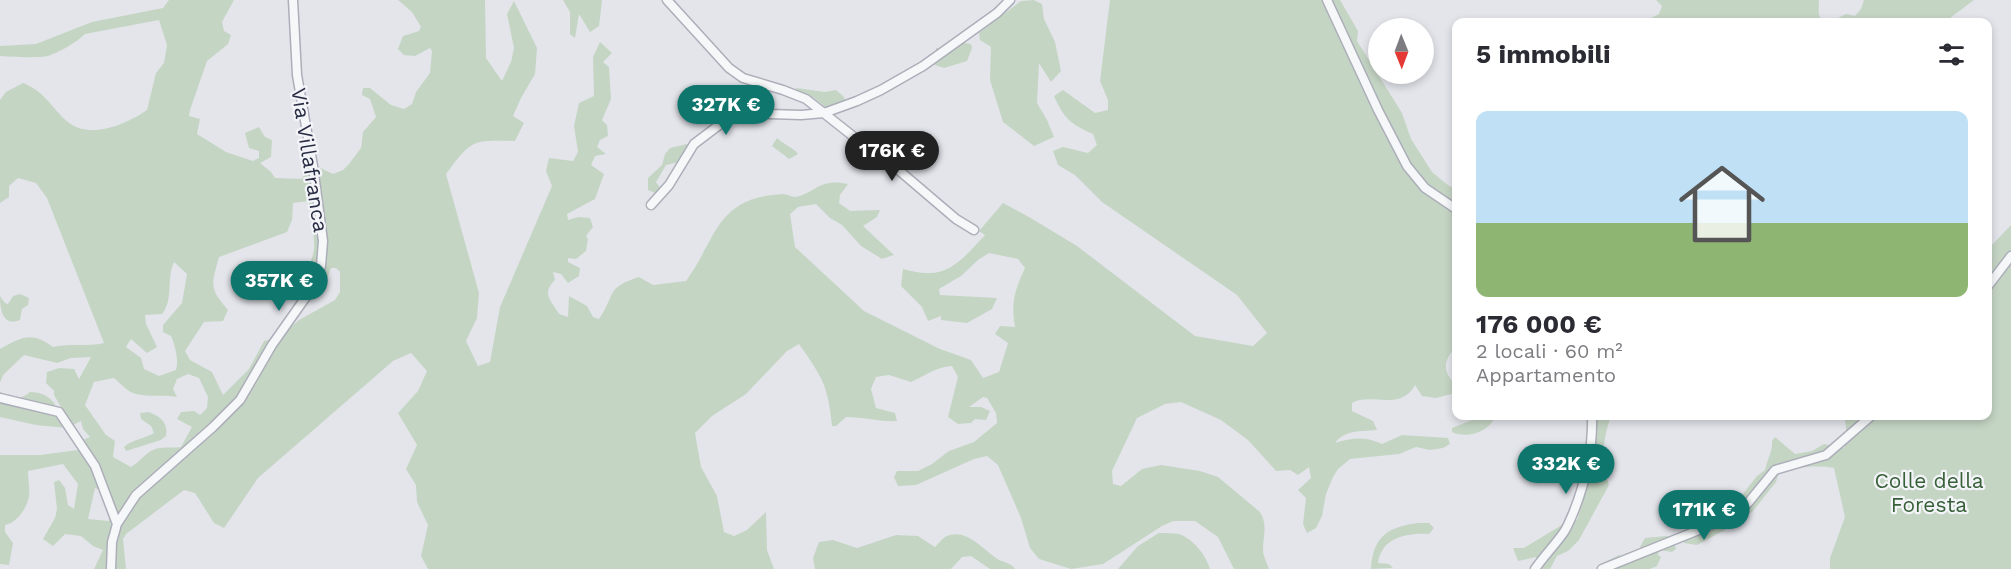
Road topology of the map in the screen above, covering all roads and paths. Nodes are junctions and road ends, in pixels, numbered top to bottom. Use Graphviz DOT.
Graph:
graph roads {
  1 [pos="292,0"];
  2 [pos="667,0"];
  3 [pos="1010,0"];
  4 [pos="1327,0"];
  5 [pos="824,113"];
  6 [pos="651,205"];
  7 [pos="1452,206"];
  8 [pos="974,230"];
  9 [pos="2011,256"];
  10 [pos="1992,281"];
  11 [pos="0,398"];
  12 [pos="1592,420"];
  13 [pos="1866,420"];
  14 [pos="117,524"];
  15 [pos="111,569"];
  16 [pos="1535,569"];
  17 [pos="1602,569"];
  1 -- 14 [label="street, Via Villafranca"];
  2 -- 5 [label="street"];
  3 -- 5 [label="street"];
  4 -- 7 [label="street"];
  5 -- 6 [label="street"];
  5 -- 8 [label="street"];
  9 -- 10 [label="street"];
  11 -- 14 [label="street"];
  12 -- 16 [label="street"];
  13 -- 17 [label="street"];
  14 -- 15 [label="street, Via Villafranca"];
}
